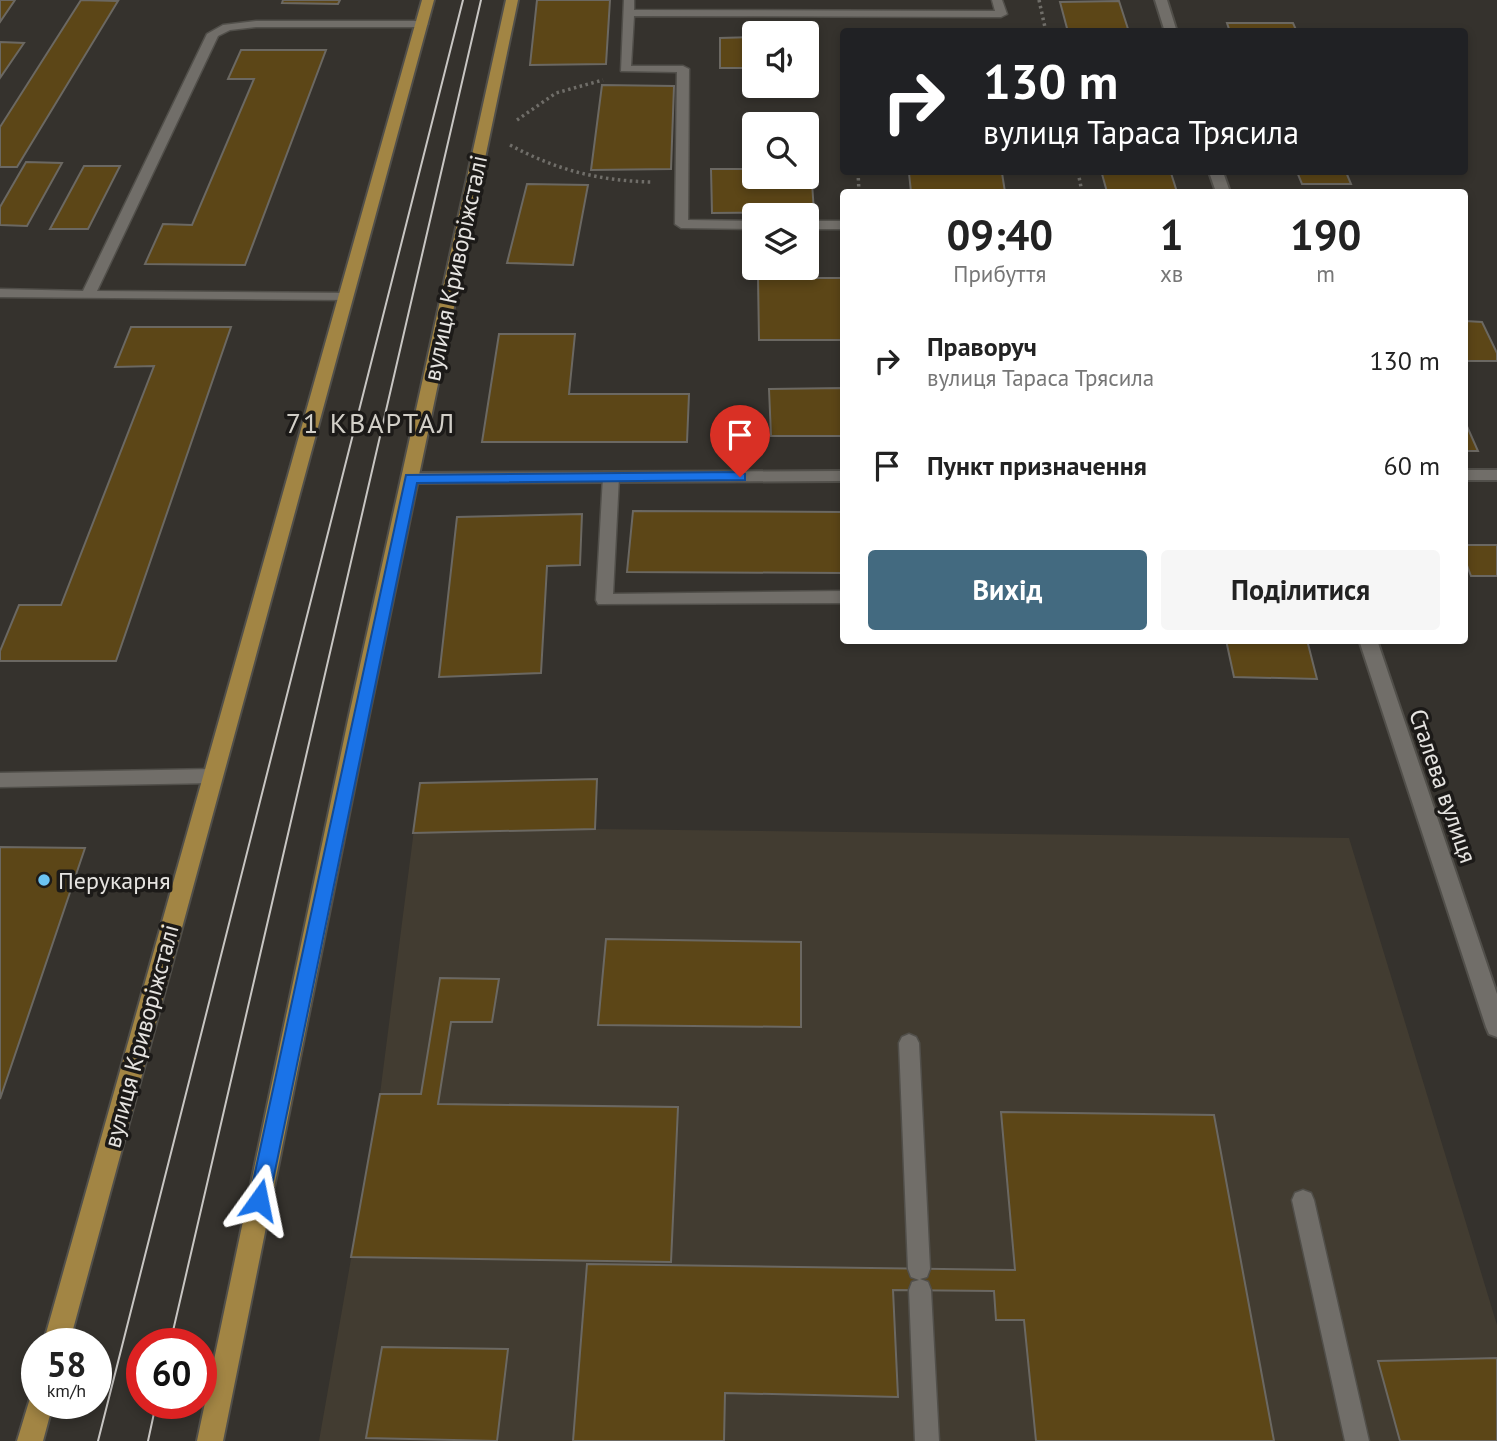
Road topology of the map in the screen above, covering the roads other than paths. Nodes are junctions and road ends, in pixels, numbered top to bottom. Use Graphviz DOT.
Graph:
graph roads {
  1 [pos="428,0"];
  2 [pos="512,0"];
  3 [pos="629,0"];
  4 [pos="997,0"];
  5 [pos="1161,0"];
  6 [pos="629,13"];
  7 [pos="422,24"];
  8 [pos="1170,28"];
  9 [pos="742,225"];
  10 [pos="819,225"];
  11 [pos="840,225"];
  12 [pos="0,293"];
  13 [pos="88,295"];
  14 [pos="346,297"];
  15 [pos="1468,475"];
  16 [pos="1497,475"];
  17 [pos="840,476"];
  18 [pos="611,477"];
  19 [pos="411,478"];
  20 [pos="840,597"];
  21 [pos="1369,644"];
  22 [pos="214,776"];
  23 [pos="0,780"];
  24 [pos="1497,1027"];
  25 [pos="909,1043"];
  26 [pos="1303,1200"];
  27 [pos="61,1328"];
  28 [pos="36,1419"];
  29 [pos="30,1441"];
  30 [pos="210,1441"];
  31 [pos="927,1441"];
  32 [pos="1357,1441"];
  1 -- 7 [label="main road, вулиця Криворіжсталі"];
  2 -- 19 [label="main road, вулиця Криворіжсталі"];
  3 -- 6 [label="lane"];
  4 -- 6 [label="lane"];
  5 -- 8 [label="street"];
  6 -- 9 [label="lane"];
  7 -- 13 [label="lane"];
  7 -- 14 [label="main road, вулиця Криворіжсталі"];
  10 -- 11 [label="lane"];
  12 -- 13 [label="lane"];
  13 -- 14 [label="lane"];
  14 -- 22 [label="main road, вулиця Криворіжсталі"];
  15 -- 16 [label="street"];
  17 -- 18 [label="street"];
  18 -- 19 [label="street"];
  18 -- 20 [label="lane"];
  19 -- 30 [label="main road, вулиця Криворіжсталі"];
  21 -- 24 [label="street, Сталева вулиця"];
  22 -- 23 [label="lane"];
  22 -- 27 [label="main road, вулиця Криворіжсталі"];
  25 -- 31 [label="lane"];
  26 -- 32 [label="lane"];
  28 -- 29 [label="main road"];
}
